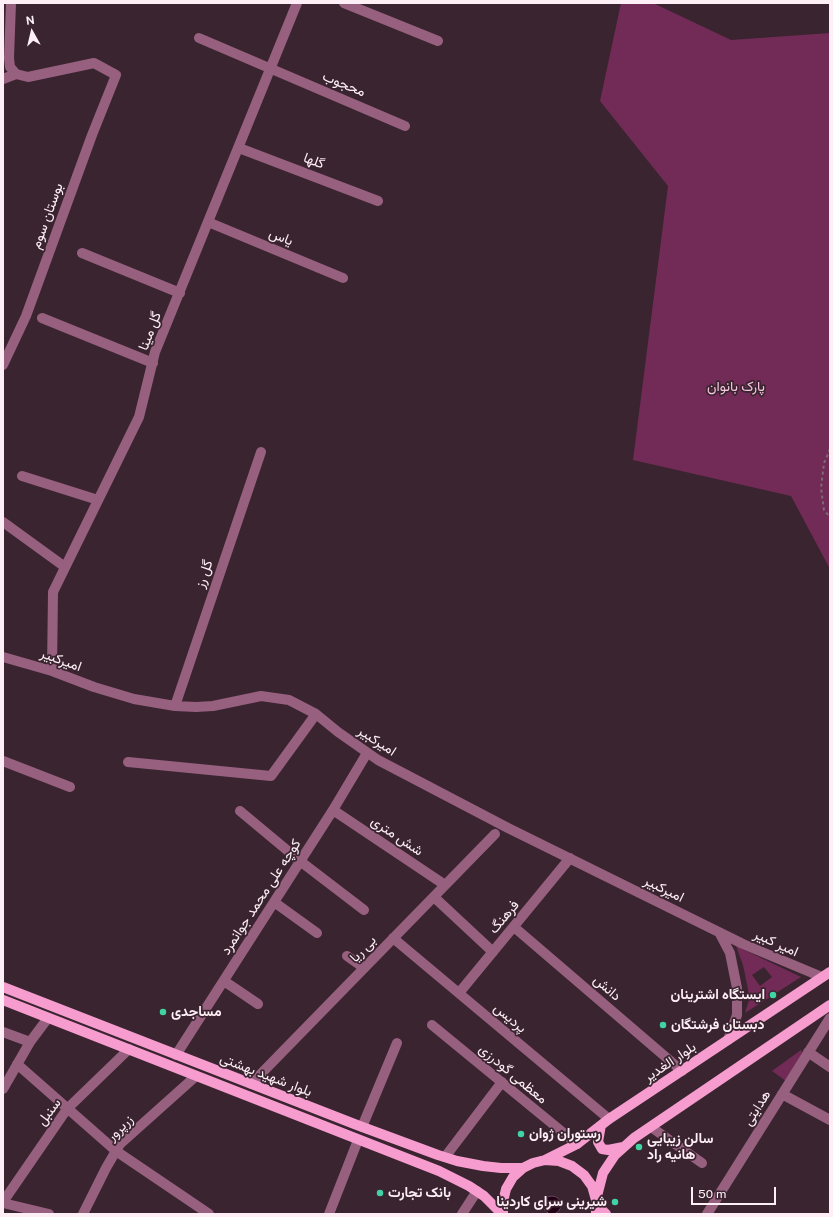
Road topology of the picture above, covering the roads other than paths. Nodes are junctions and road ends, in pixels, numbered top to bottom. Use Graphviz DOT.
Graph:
graph roads {
  1 [pos="10,3"];
  2 [pos="297,3"];
  3 [pos="344,3"];
  4 [pos="199,38"];
  5 [pos="438,41"];
  6 [pos="271,68"];
  7 [pos="16,74"];
  8 [pos="3,79"];
  9 [pos="405,126"];
  10 [pos="239,148"];
  11 [pos="378,201"];
  12 [pos="208,222"];
  13 [pos="82,253"];
  14 [pos="343,278"];
  15 [pos="180,293"];
  16 [pos="42,318"];
  17 [pos="152,363"];
  18 [pos="3,365"];
  19 [pos="260,452"];
  20 [pos="22,476"];
  21 [pos="98,500"];
  22 [pos="3,522"];
  23 [pos="65,568"];
  24 [pos="3,657"];
  25 [pos="52,671"];
  26 [pos="175,706"];
  27 [pos="316,714"];
  28 [pos="367,753"];
  29 [pos="3,761"];
  30 [pos="128,762"];
  31 [pos="70,787"];
  32 [pos="333,810"];
  33 [pos="240,811"];
  34 [pos="495,834"];
  35 [pos="570,858"];
  36 [pos="300,861"];
  37 [pos="445,885"];
  38 [pos="434,897"];
  39 [pos="274,902"];
  40 [pos="364,910"];
  41 [pos="514,927"];
  42 [pos="719,932"];
  43 [pos="317,933"];
  44 [pos="393,938"];
  45 [pos="493,952"];
  46 [pos="347,956"];
  47 [pos="364,968"];
  48 [pos="826,975"];
  49 [pos="224,981"];
  50 [pos="3,987"];
  51 [pos="459,993"];
  52 [pos="3,1000"];
  53 [pos="258,1004"];
  54 [pos="830,1005"];
  55 [pos="48,1018"];
  56 [pos="830,1018"];
  57 [pos="432,1024"];
  58 [pos="3,1032"];
  59 [pos="728,1040"];
  60 [pos="30,1042"];
  61 [pos="396,1043"];
  62 [pos="129,1049"];
  63 [pos="808,1052"];
  64 [pos="176,1055"];
  65 [pos="18,1064"];
  66 [pos="830,1066"];
  67 [pos="682,1071"];
  68 [pos="196,1076"];
  69 [pos="251,1084"];
  70 [pos="499,1086"];
  71 [pos="3,1089"];
  72 [pos="782,1094"];
  73 [pos="67,1109"];
  74 [pos="830,1120"];
  75 [pos="605,1122"];
  76 [pos="362,1127"];
  77 [pos="651,1127"];
  78 [pos="358,1140"];
  79 [pos="577,1144"];
  80 [pos="625,1146"];
  81 [pos="116,1151"];
  82 [pos="445,1157"];
  83 [pos="545,1160"];
  84 [pos="702,1163"];
  85 [pos="523,1168"];
  86 [pos="477,1192"];
  87 [pos="3,1202"];
  88 [pos="596,1206"];
  89 [pos="49,1214"];
  90 [pos="83,1214"];
  91 [pos="207,1214"];
  92 [pos="329,1214"];
  93 [pos="462,1214"];
  94 [pos="503,1214"];
  95 [pos="606,1214"];
  96 [pos="707,1214"];
  1 -- 7 [label="street"];
  2 -- 6 [label="street, گل مینا"];
  3 -- 5 [label="street"];
  4 -- 6 [label="street, محجوب"];
  6 -- 9 [label="street, محجوب"];
  6 -- 10 [label="street, گل مینا"];
  7 -- 8 [label="street"];
  7 -- 18 [label="street, بوستان سوم"];
  10 -- 11 [label="street, گلها"];
  10 -- 12 [label="street, گل مینا"];
  12 -- 14 [label="street, یاس"];
  12 -- 15 [label="street, گل مینا"];
  13 -- 15 [label="street"];
  15 -- 17 [label="street, گل مینا"];
  16 -- 17 [label="street"];
  17 -- 21 [label="street, گل مینا"];
  19 -- 26 [label="street, گل رز"];
  20 -- 21 [label="street"];
  21 -- 23 [label="street, گل مینا"];
  22 -- 23 [label="street"];
  23 -- 25 [label="street, گل مینا"];
  24 -- 25 [label="street, امیرکبیر"];
  25 -- 26 [label="street, امیرکبیر"];
  26 -- 27 [label="street, امیرکبیر"];
  27 -- 28 [label="street, امیرکبیر"];
  27 -- 30 [label="street"];
  28 -- 32 [label="street, کوچه علی محمد جوانمرد"];
  28 -- 35 [label="street, امیرکبیر"];
  29 -- 31 [label="street"];
  32 -- 36 [label="street, کوچه علی محمد جوانمرد"];
  32 -- 37 [label="street, شش متری"];
  33 -- 36 [label="street"];
  34 -- 37 [label="street, بی ریا"];
  35 -- 41 [label="street, فرهنگ"];
  35 -- 42 [label="street, امیرکبیر"];
  36 -- 39 [label="street, کوچه علی محمد جوانمرد"];
  36 -- 40 [label="street"];
  37 -- 38 [label="street, بی ریا"];
  38 -- 44 [label="street, بی ریا"];
  38 -- 45 [label="street"];
  39 -- 43 [label="street"];
  39 -- 49 [label="street, کوچه علی محمد جوانمرد"];
  41 -- 45 [label="street, فرهنگ"];
  41 -- 67 [label="street, دانش"];
  42 -- 48 [label="street, امیر کبیر"];
  42 -- 59 [label="street"];
  44 -- 47 [label="street, بی ریا"];
  44 -- 51 [label="street, پردیس"];
  45 -- 51 [label="street, فرهنگ"];
  46 -- 47 [label="street"];
  47 -- 69 [label="street, بی ریا"];
  48 -- 59 [label="main road, بلوار الغدیر"];
  49 -- 53 [label="street"];
  49 -- 64 [label="street, کوچه علی محمد جوانمرد"];
  50 -- 64 [label="main road, بلوار شهید بهشتی"];
  51 -- 75 [label="street, پردیس"];
  52 -- 55 [label="main road, بلوار شهید بهشتی"];
  54 -- 77 [label="main road"];
  55 -- 60 [label="street"];
  55 -- 62 [label="main road, بلوار شهید بهشتی"];
  56 -- 63 [label="street, هدایتی"];
  57 -- 70 [label="street, معظمی گودرزی"];
  58 -- 60 [label="street"];
  59 -- 67 [label="main road, بلوار الغدیر"];
  60 -- 65 [label="street"];
  61 -- 76 [label="street"];
  62 -- 68 [label="main road, بلوار شهید بهشتی"];
  62 -- 73 [label="street, سنبل"];
  63 -- 66 [label="street"];
  63 -- 72 [label="street, هدایتی"];
  64 -- 69 [label="main road, بلوار شهید بهشتی"];
  65 -- 71 [label="street"];
  65 -- 73 [label="street"];
  67 -- 75 [label="main road, بلوار الغدیر"];
  68 -- 78 [label="main road, بلوار شهید بهشتی"];
  68 -- 81 [label="street, زرپرور"];
  69 -- 76 [label="main road, بلوار شهید بهشتی"];
  70 -- 79 [label="street, معظمی گودرزی"];
  70 -- 82 [label="street"];
  72 -- 74 [label="street"];
  72 -- 96 [label="street, هدایتی"];
  73 -- 81 [label="street"];
  73 -- 87 [label="street, سنبل"];
  75 -- 79 [label="main road, بلوار الغدیر"];
  75 -- 80 [label="main road"];
  76 -- 82 [label="main road, بلوار شهید بهشتی"];
  77 -- 80 [label="main road"];
  77 -- 84 [label="street"];
  78 -- 86 [label="main road, بلوار شهید بهشتی"];
  78 -- 92 [label="street"];
  79 -- 83 [label="main road, بلوار الغدیر"];
  80 -- 88 [label="main road"];
  81 -- 90 [label="street, زرپرور"];
  81 -- 91 [label="street"];
  82 -- 85 [label="main road, بلوار شهید بهشتی"];
  83 -- 85 [label="main road, بلوار الغدیر"];
  83 -- 88 [label="main road"];
  85 -- 94 [label="main road"];
  86 -- 93 [label="street"];
  86 -- 94 [label="main road, بلوار شهید بهشتی"];
  87 -- 89 [label="street"];
  88 -- 95 [label="main road"];
}
